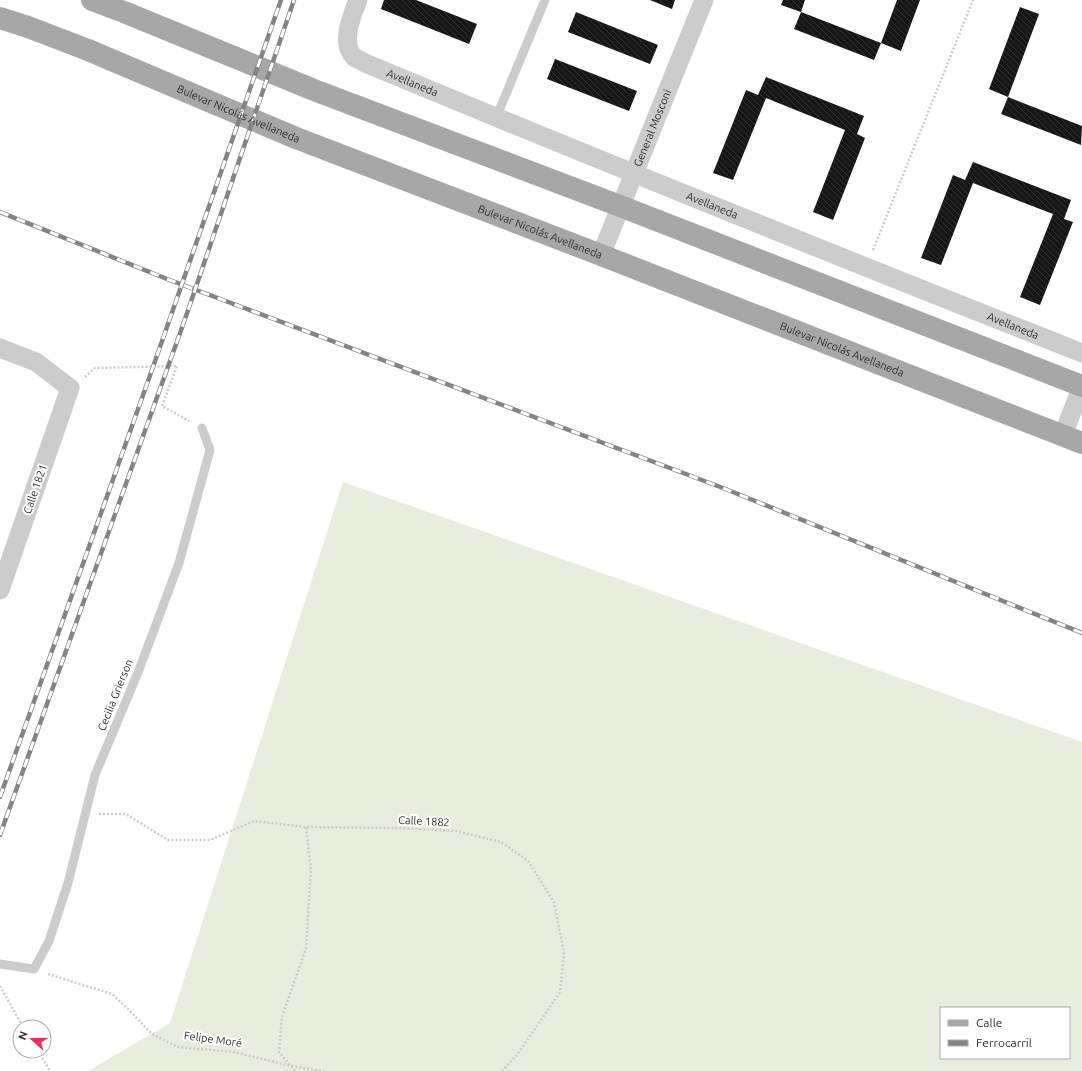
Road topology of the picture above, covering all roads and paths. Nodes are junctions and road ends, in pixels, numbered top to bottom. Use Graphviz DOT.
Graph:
graph roads {
  1 [pos="92,0"];
  2 [pos="358,0"];
  3 [pos="545,0"];
  4 [pos="704,0"];
  5 [pos="973,0"];
  6 [pos="126,6"];
  7 [pos="0,18"];
  8 [pos="496,118"];
  9 [pos="634,173"];
  10 [pos="620,206"];
  11 [pos="600,255"];
  12 [pos="866,267"];
  13 [pos="0,348"];
  14 [pos="1082,352"];
  15 [pos="1082,386"];
  16 [pos="70,388"];
  17 [pos="202,428"];
  18 [pos="1072,439"];
  19 [pos="6,555"];
  20 [pos="0,590"];
  21 [pos="85,814"];
  22 [pos="306,827"];
  23 [pos="0,964"];
  24 [pos="34,969"];
  25 [pos="0,986"];
  26 [pos="19,1019"];
  27 [pos="43,1059"];
  28 [pos="291,1066"];
  29 [pos="50,1071"];
  30 [pos="295,1071"];
  31 [pos="324,1071"];
  32 [pos="502,1071"];
  1 -- 6 [label="main road"];
  2 -- 8 [label="street, Avellaneda"];
  3 -- 8 [label="lane"];
  4 -- 9 [label="street, General Mosconi"];
  5 -- 12 [label="path"];
  6 -- 10 [label="main road"];
  7 -- 11 [label="main road, Bulevar Nicolás Avellaneda"];
  8 -- 9 [label="street, Avellaneda"];
  9 -- 10 [label="street, General Mosconi"];
  9 -- 12 [label="street, Avellaneda"];
  10 -- 11 [label="street, General Mosconi"];
  10 -- 15 [label="main road"];
  11 -- 18 [label="main road, Bulevar Nicolás Avellaneda"];
  12 -- 14 [label="street, Avellaneda"];
  13 -- 16 [label="street"];
  15 -- 18 [label="street"];
  16 -- 17 [label="path"];
  16 -- 19 [label="street, Calle 1821"];
  17 -- 21 [label="lane, Cecilia Grierson"];
  19 -- 20 [label="street, Calle 1821"];
  21 -- 22 [label="path, Calle 1882"];
  21 -- 24 [label="lane, Cecilia Grierson"];
  22 -- 28 [label="path"];
  22 -- 32 [label="path, Calle 1882"];
  23 -- 24 [label="lane"];
  24 -- 28 [label="path, Felipe Moré"];
  25 -- 26 [label="path"];
  27 -- 29 [label="path"];
  28 -- 30 [label="path"];
  28 -- 31 [label="path, Felipe Moré"];
}
